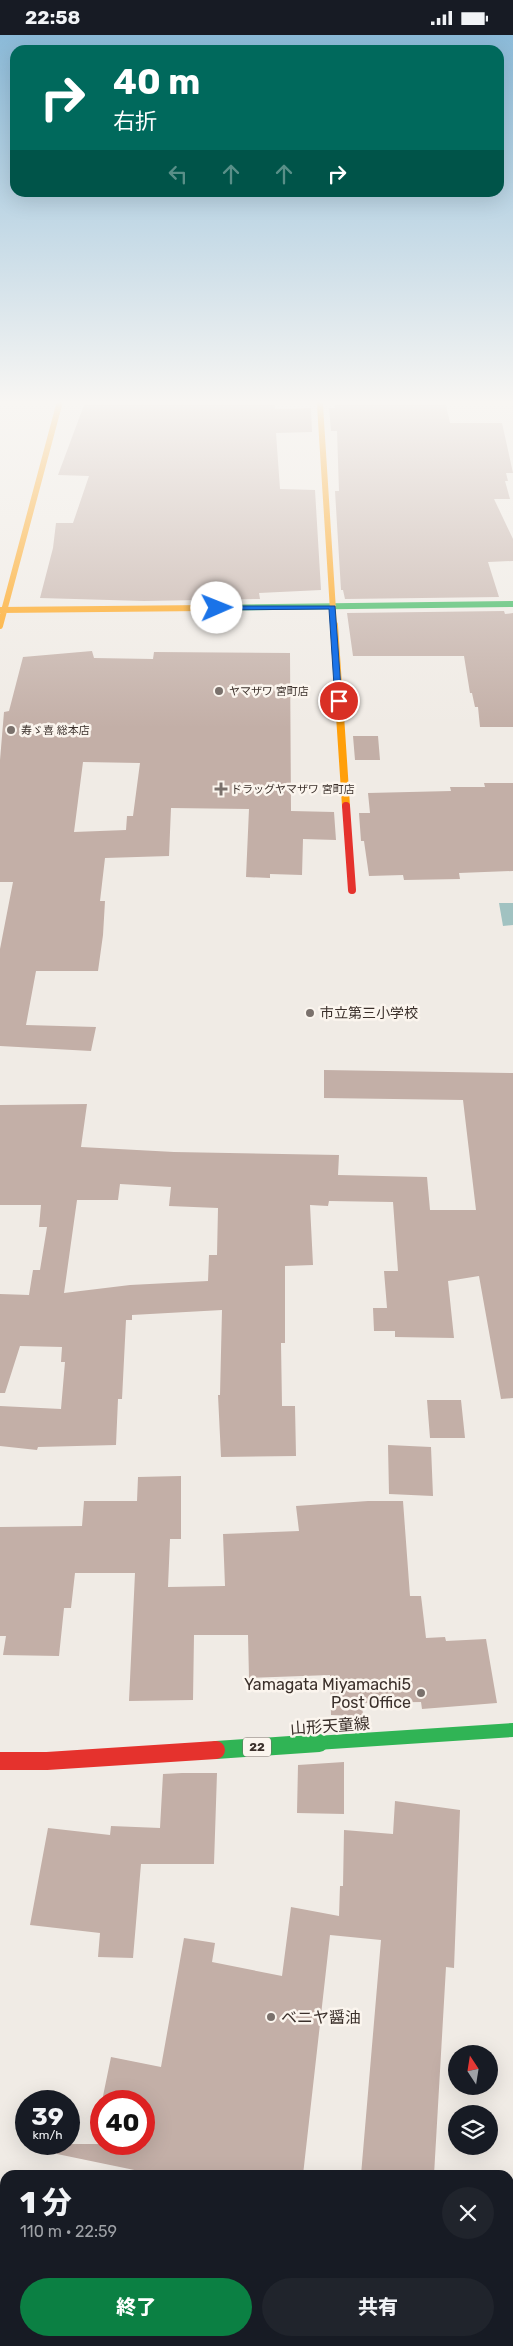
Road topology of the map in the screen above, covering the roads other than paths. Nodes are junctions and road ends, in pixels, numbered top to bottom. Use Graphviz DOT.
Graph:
graph roads {
  1 [pos="29,513"];
  2 [pos="326,513"];
  3 [pos="513,604"];
  4 [pos="333,607"];
  5 [pos="2,610"];
  6 [pos="0,627"];
  7 [pos="352,890"];
  8 [pos="513,1730"];
  9 [pos="0,1761"];
  1 -- 5 [label="street"];
  2 -- 4 [label="street"];
  3 -- 4 [label="street"];
  4 -- 5 [label="street"];
  4 -- 7 [label="street"];
  5 -- 6 [label="street"];
  8 -- 9 [label="street, 山形天童線 / 22"];
}
